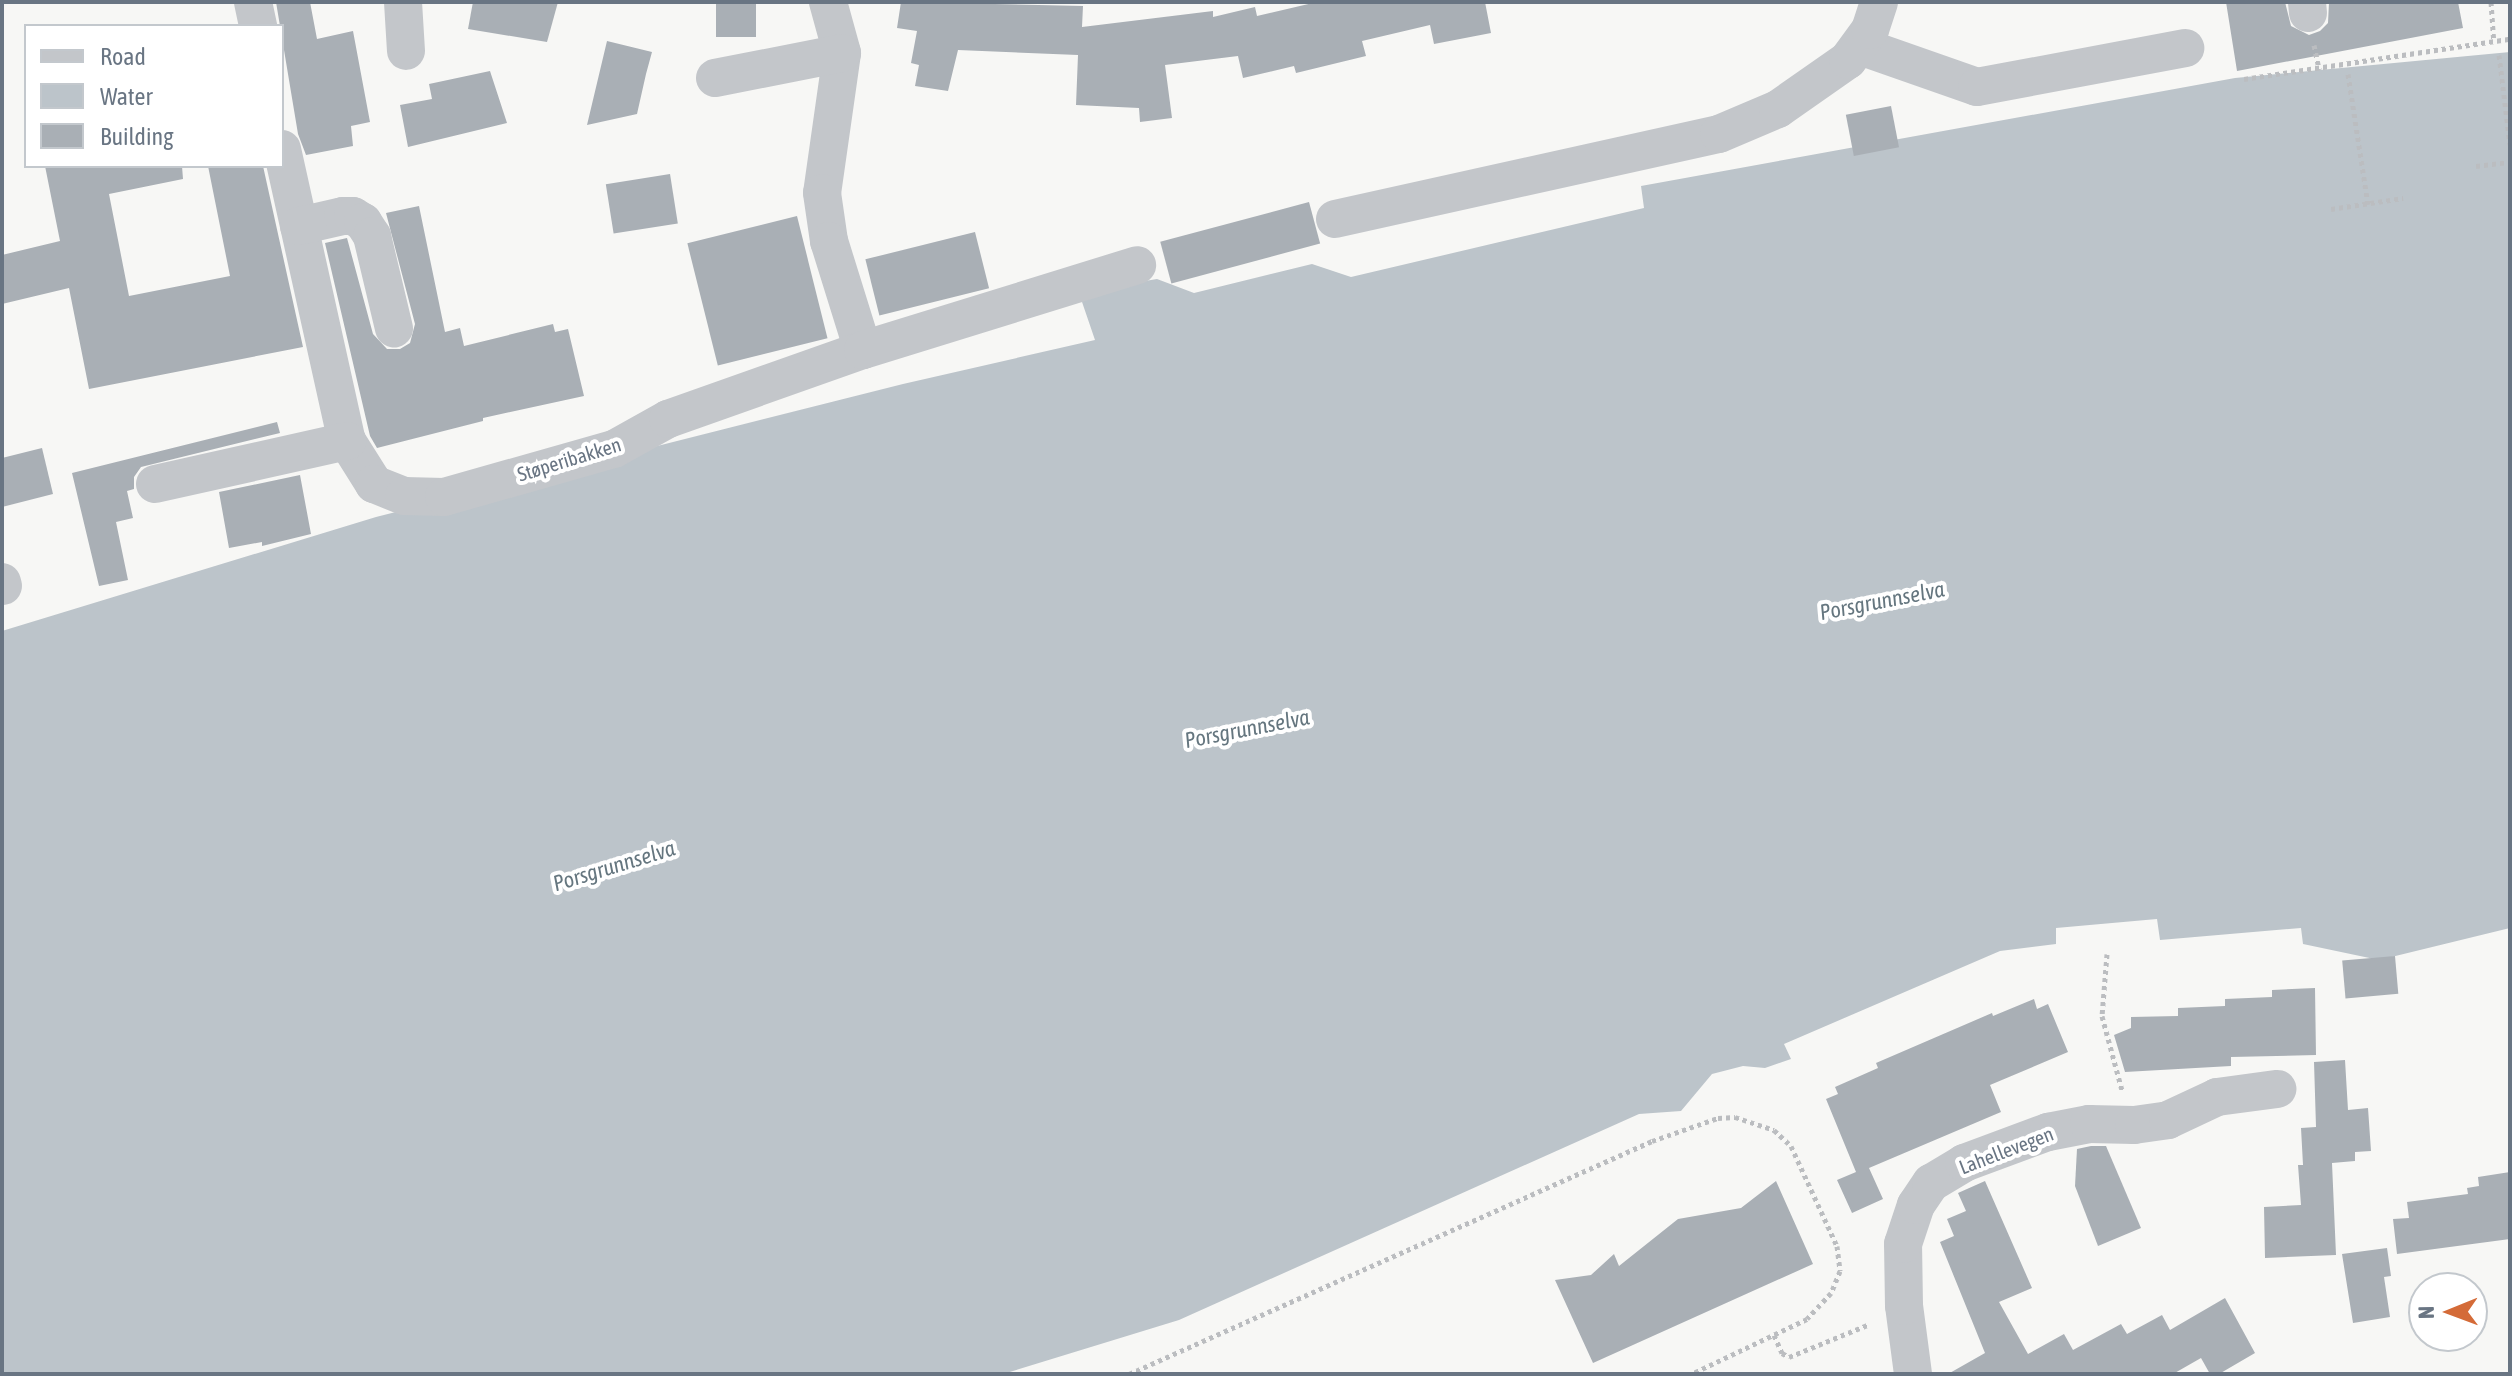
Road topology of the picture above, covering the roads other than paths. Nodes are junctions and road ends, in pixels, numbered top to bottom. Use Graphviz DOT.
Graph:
graph roads {
  1 [pos="253,2"];
  2 [pos="403,2"];
  3 [pos="828,2"];
  4 [pos="1879,2"];
  5 [pos="258,24"];
  6 [pos="1860,46"];
  7 [pos="2185,48"];
  8 [pos="406,51"];
  9 [pos="842,53"];
  10 [pos="715,78"];
  11 [pos="284,158"];
  12 [pos="1335,219"];
  13 [pos="299,226"];
  14 [pos="1137,265"];
  15 [pos="394,328"];
  16 [pos="863,350"];
  17 [pos="347,441"];
  18 [pos="155,484"];
  19 [pos="2277,1089"];
  20 [pos="1913,1374"];
  1 -- 5 [label="street"];
  2 -- 8 [label="street"];
  3 -- 9 [label="street"];
  4 -- 6 [label="street"];
  6 -- 7 [label="street"];
  6 -- 12 [label="street"];
  9 -- 10 [label="street"];
  9 -- 16 [label="street"];
  11 -- 13 [label="street, Støperibakken"];
  13 -- 15 [label="street"];
  13 -- 17 [label="street, Støperibakken"];
  14 -- 16 [label="street, Støperibakken"];
  16 -- 17 [label="street, Støperibakken"];
  17 -- 18 [label="street"];
  19 -- 20 [label="street, Lahellevegen"];
}
